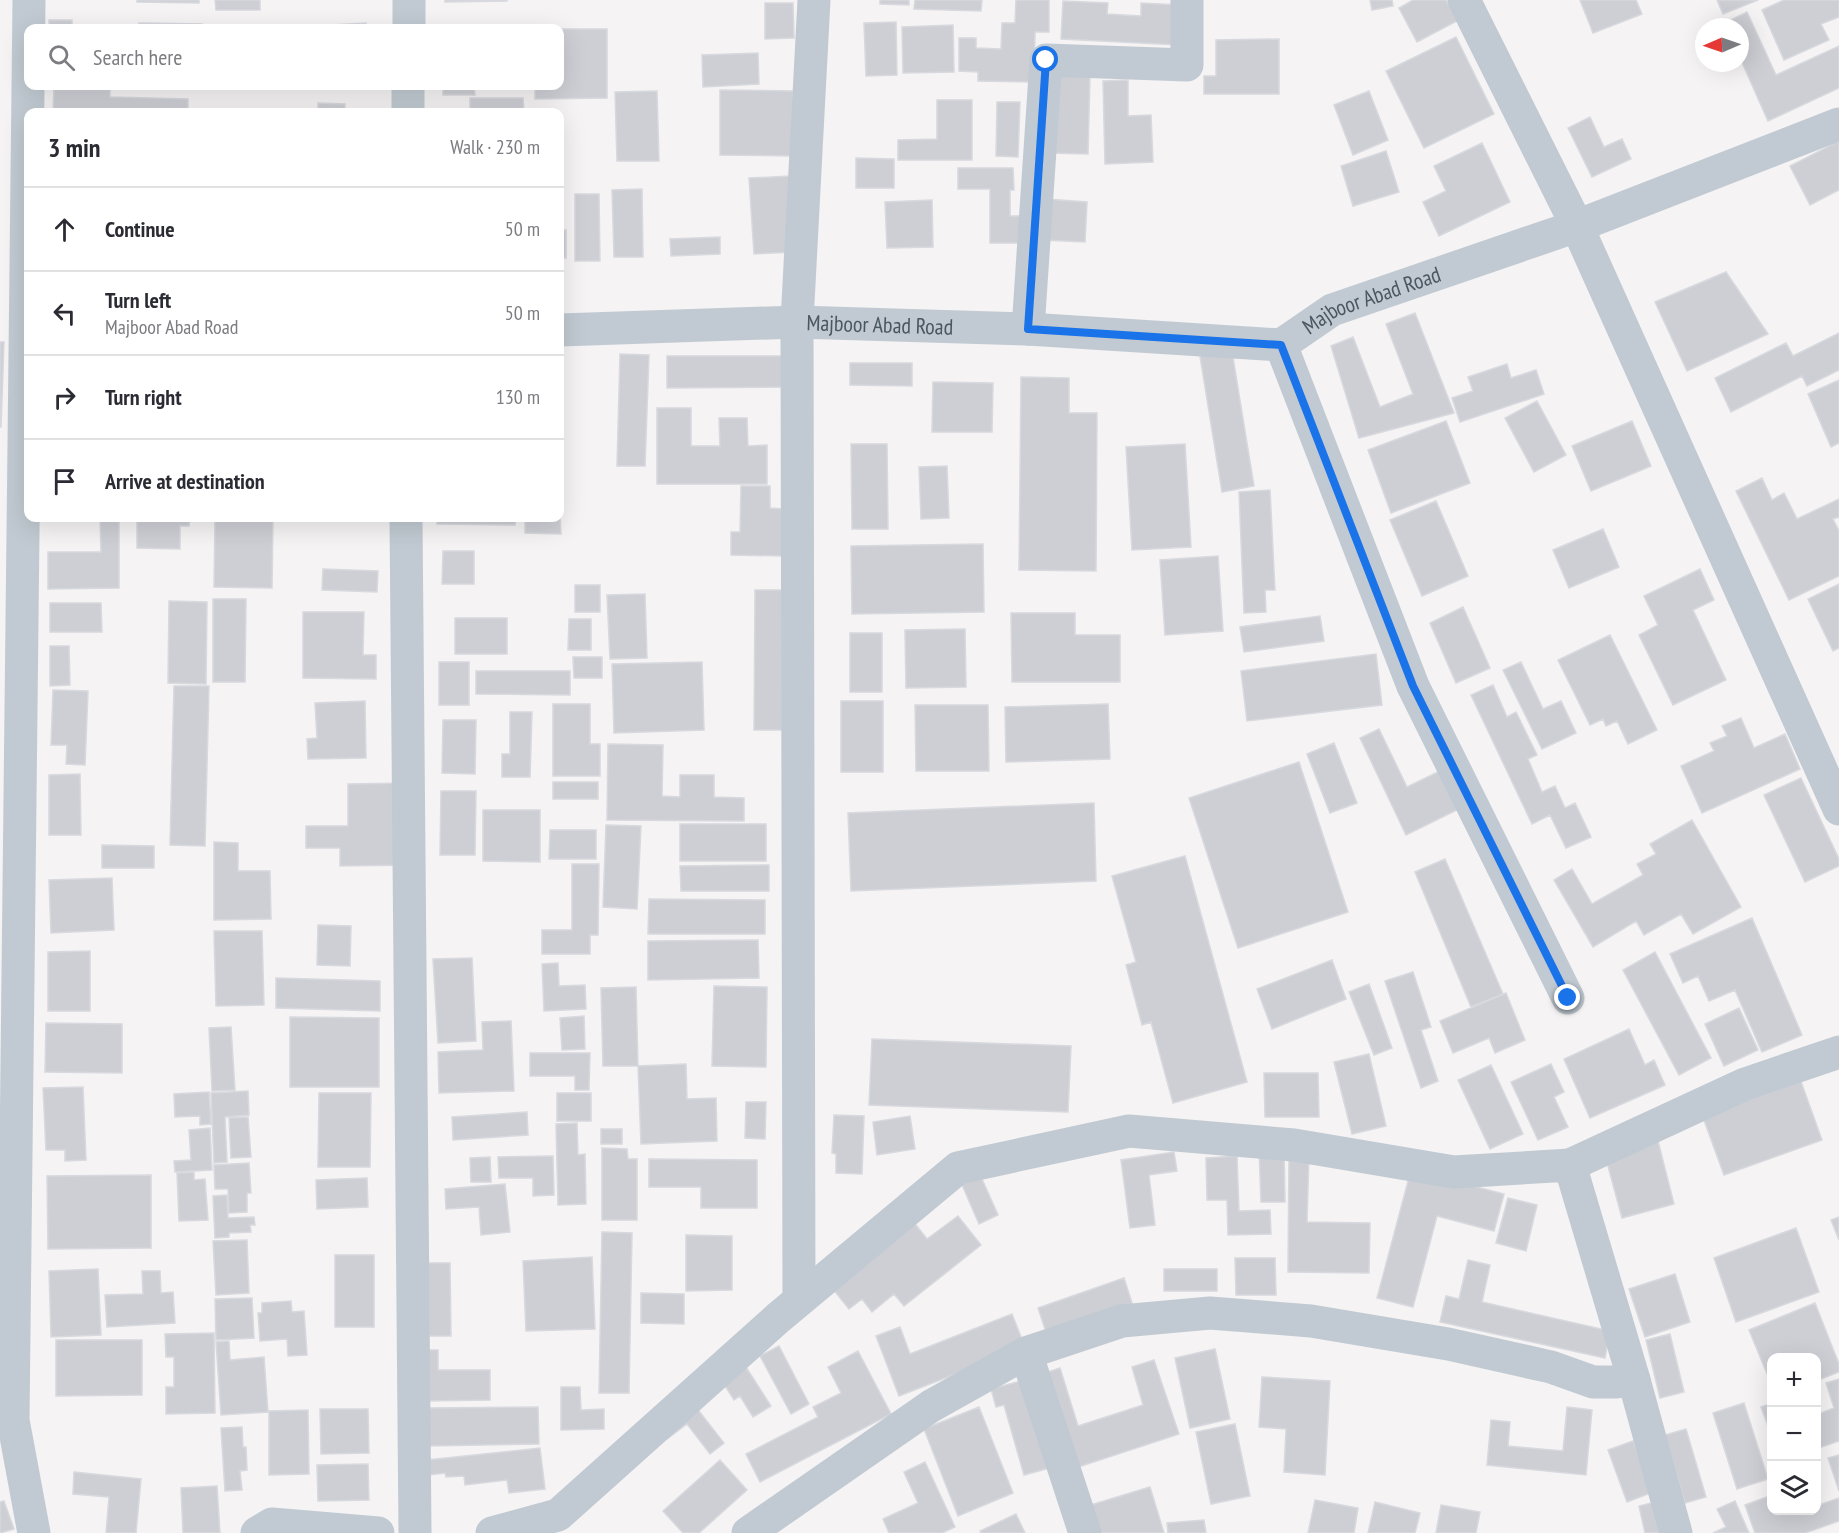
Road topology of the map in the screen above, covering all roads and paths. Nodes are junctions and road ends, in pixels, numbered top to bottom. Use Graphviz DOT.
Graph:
graph roads {
  1 [pos="28,0"];
  2 [pos="409,0"];
  3 [pos="814,0"];
  4 [pos="1186,0"];
  5 [pos="1464,0"];
  6 [pos="27,24"];
  7 [pos="409,24"];
  8 [pos="25,90"];
  9 [pos="408,90"];
  10 [pos="25,108"];
  11 [pos="408,108"];
  12 [pos="24,124"];
  13 [pos="1839,124"];
  14 [pos="1577,226"];
  15 [pos="18,309"];
  16 [pos="797,322"];
  17 [pos="1028,329"];
  18 [pos="564,330"];
  19 [pos="1281,345"];
  20 [pos="406,522"];
  21 [pos="1839,809"];
  22 [pos="1568,998"];
  23 [pos="1839,1052"];
  24 [pos="1570,1165"];
  25 [pos="799,1300"];
  26 [pos="1026,1353"];
  27 [pos="1634,1380"];
  28 [pos="34,1533"];
  29 [pos="257,1533"];
  30 [pos="378,1533"];
  31 [pos="415,1533"];
  32 [pos="492,1533"];
  33 [pos="748,1533"];
  34 [pos="1085,1533"];
  35 [pos="1676,1533"];
  1 -- 6 [label="street"];
  2 -- 7 [label="street"];
  3 -- 16 [label="street"];
  4 -- 17 [label="street"];
  5 -- 14 [label="street"];
  8 -- 10 [label="street"];
  9 -- 11 [label="street"];
  12 -- 15 [label="street"];
  13 -- 14 [label="street, Majboor Abad Road"];
  14 -- 19 [label="street, Majboor Abad Road"];
  14 -- 21 [label="street"];
  15 -- 28 [label="street"];
  16 -- 17 [label="street, Majboor Abad Road"];
  16 -- 18 [label="street, Majboor Abad Road"];
  16 -- 25 [label="street"];
  17 -- 19 [label="street, Majboor Abad Road"];
  19 -- 22 [label="street"];
  20 -- 31 [label="street"];
  23 -- 24 [label="street"];
  24 -- 25 [label="street"];
  24 -- 27 [label="street"];
  25 -- 32 [label="street"];
  26 -- 27 [label="street"];
  26 -- 33 [label="street"];
  26 -- 34 [label="street"];
  27 -- 35 [label="street"];
  29 -- 30 [label="street"];
}
